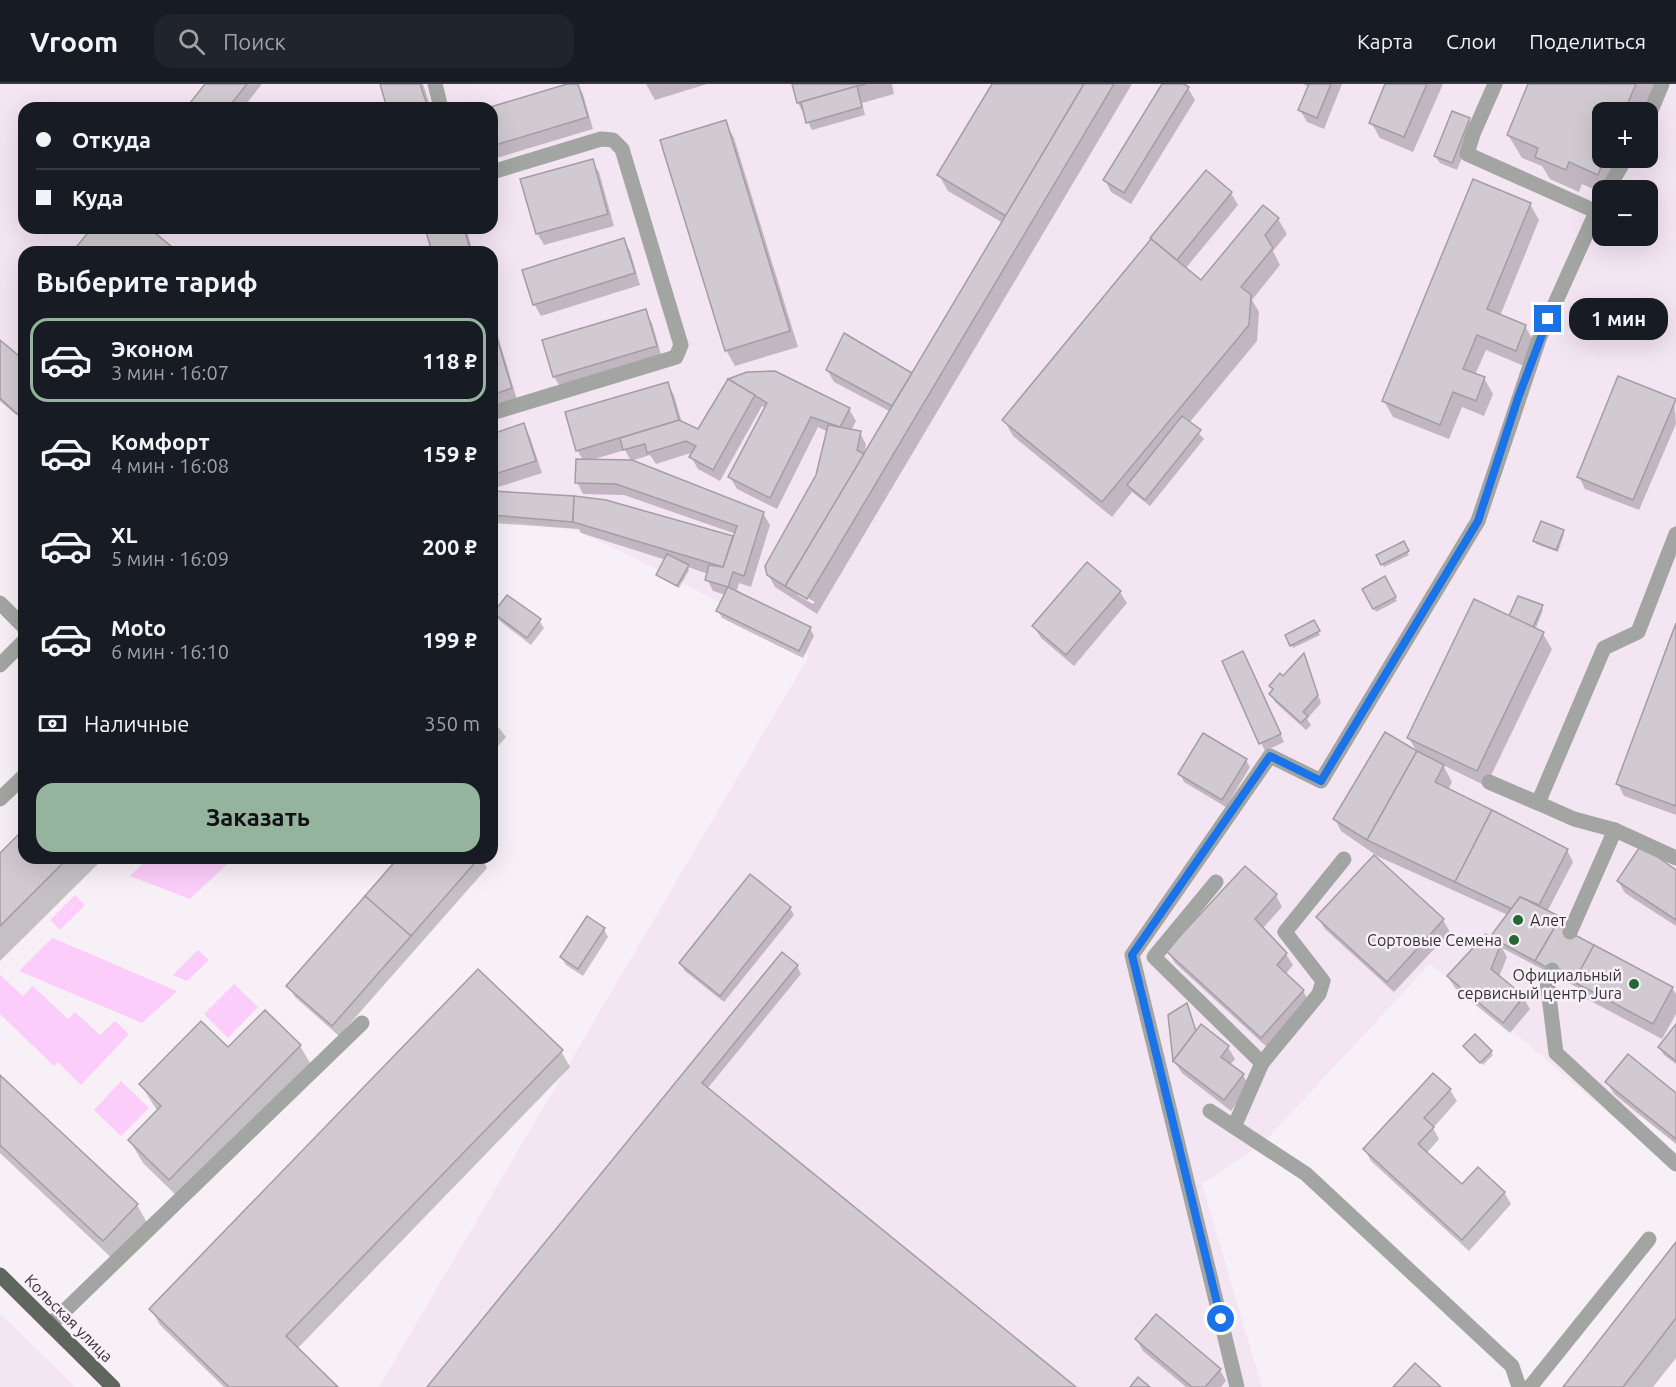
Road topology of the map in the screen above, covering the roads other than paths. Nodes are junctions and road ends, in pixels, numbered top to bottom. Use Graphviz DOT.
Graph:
graph roads {
  1 [pos="435,84"];
  2 [pos="1495,84"];
  3 [pos="1662,84"];
  4 [pos="440,102"];
  5 [pos="1654,102"];
  6 [pos="498,170"];
  7 [pos="1592,203"];
  8 [pos="1592,219"];
  9 [pos="498,411"];
  10 [pos="1676,534"];
  11 [pos="0,603"];
  12 [pos="18,621"];
  13 [pos="18,647"];
  14 [pos="0,665"];
  15 [pos="18,782"];
  16 [pos="1489,782"];
  17 [pos="0,799"];
  18 [pos="1538,803"];
  19 [pos="1615,830"];
  20 [pos="1676,858"];
  21 [pos="1344,859"];
  22 [pos="1216,882"];
  23 [pos="1570,932"];
  24 [pos="1552,970"];
  25 [pos="362,1023"];
  26 [pos="1262,1063"];
  27 [pos="1210,1111"];
  28 [pos="1234,1127"];
  29 [pos="1676,1164"];
  30 [pos="1649,1239"];
  31 [pos="0,1275"];
  32 [pos="51,1325"];
  33 [pos="113,1387"];
  34 [pos="1237,1387"];
  35 [pos="1519,1387"];
  36 [pos="1530,1387"];
  1 -- 4 [label="lane"];
  2 -- 7 [label="lane"];
  3 -- 5 [label="lane"];
  6 -- 9 [label="lane"];
  8 -- 34 [label="lane"];
  10 -- 18 [label="lane"];
  11 -- 12 [label="lane"];
  13 -- 14 [label="lane"];
  15 -- 17 [label="lane"];
  16 -- 18 [label="lane"];
  18 -- 19 [label="lane"];
  19 -- 20 [label="lane"];
  19 -- 23 [label="lane"];
  21 -- 26 [label="lane"];
  22 -- 26 [label="lane"];
  24 -- 29 [label="lane"];
  25 -- 32 [label="lane"];
  26 -- 28 [label="lane"];
  27 -- 28 [label="lane"];
  28 -- 35 [label="lane"];
  30 -- 36 [label="lane"];
  31 -- 32 [label="main road, Кольская улица"];
  32 -- 33 [label="main road, Кольская улица"];
}
